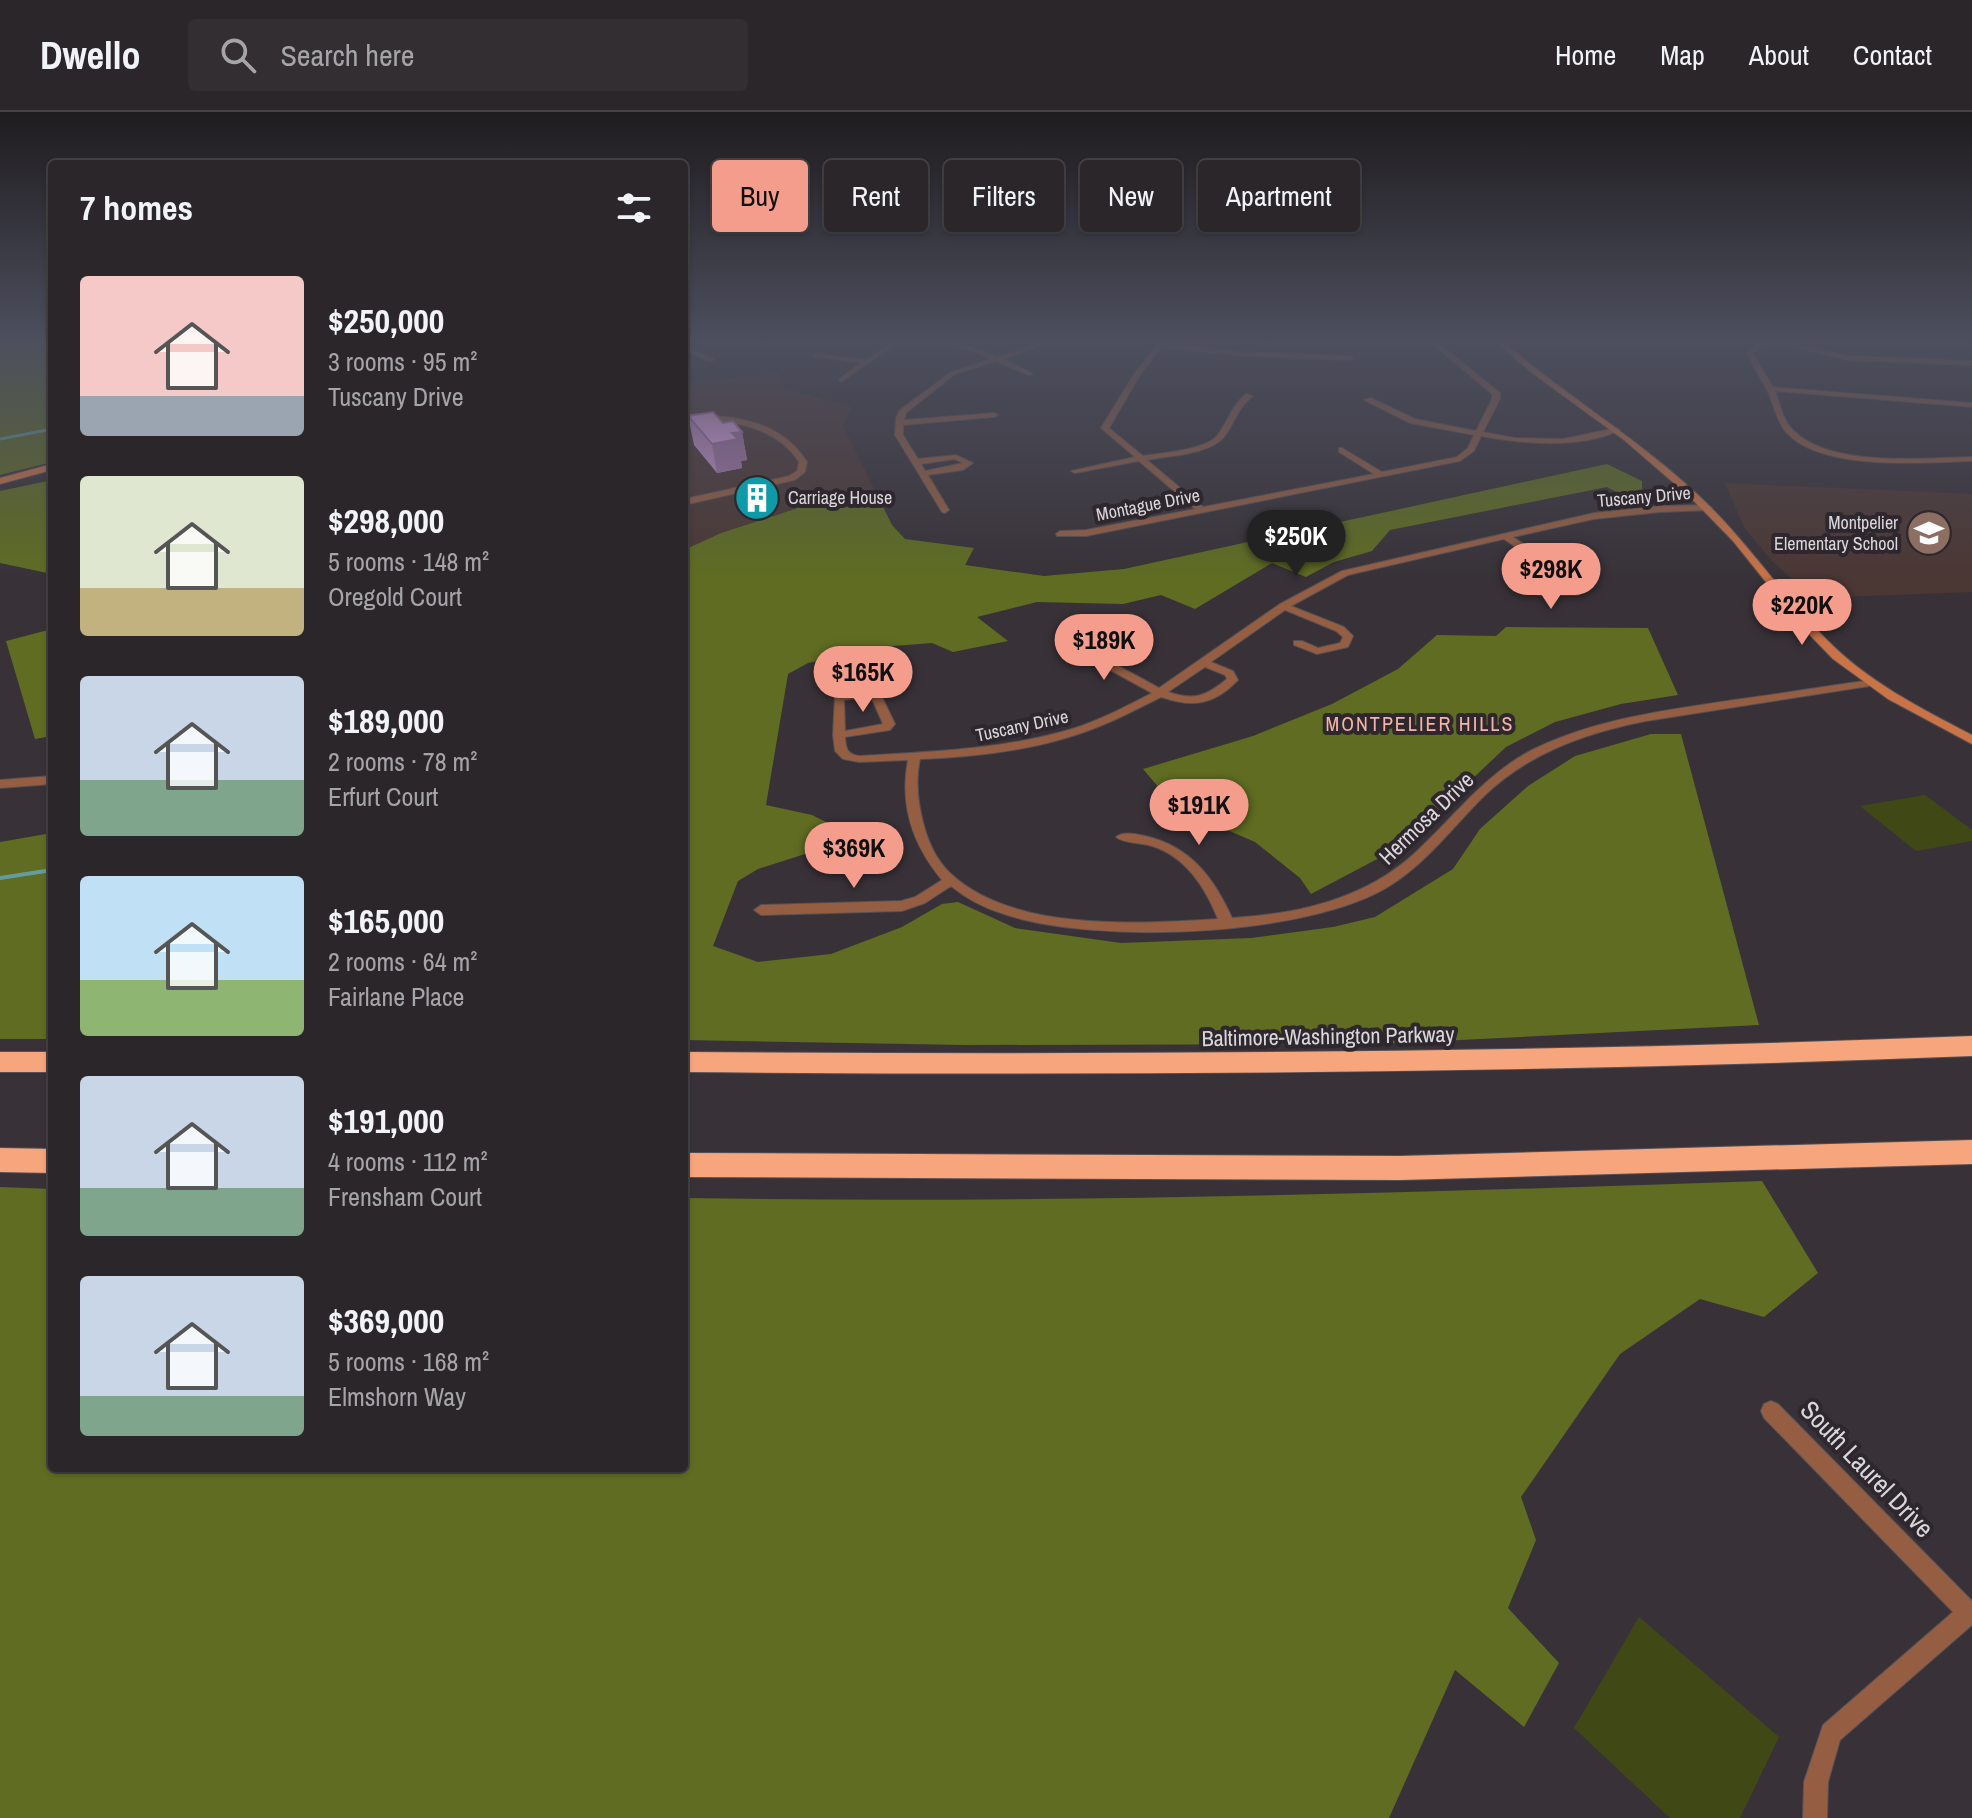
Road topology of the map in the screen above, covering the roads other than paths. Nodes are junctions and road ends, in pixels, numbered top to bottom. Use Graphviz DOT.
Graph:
graph roads {
  1 [pos="727,421"];
  2 [pos="927,421"];
  3 [pos="1107,421"];
  4 [pos="1227,421"];
  5 [pos="1412,421"];
  6 [pos="1485,421"];
  7 [pos="1603,421"];
  8 [pos="1783,421"];
  9 [pos="899,423"];
  10 [pos="1616,430"];
  11 [pos="1479,433"];
  12 [pos="1342,450"];
  13 [pos="1972,459"];
  14 [pos="1139,460"];
  15 [pos="914,462"];
  16 [pos="48,468"];
  17 [pos="1075,471"];
  18 [pos="921,474"];
  19 [pos="1383,476"];
  20 [pos="0,481"];
  21 [pos="688,501"];
  22 [pos="1708,508"];
  23 [pos="945,510"];
  24 [pos="1202,511"];
  25 [pos="1060,534"];
  26 [pos="1507,537"];
  27 [pos="1555,570"];
  28 [pos="1283,606"];
  29 [pos="1065,641"];
  30 [pos="1298,643"];
  31 [pos="1203,662"];
  32 [pos="1872,683"];
  33 [pos="1160,693"];
  34 [pos="839,735"];
  35 [pos="1972,740"];
  36 [pos="915,755"];
  37 [pos="48,780"];
  38 [pos="0,784"];
  39 [pos="1122,837"];
  40 [pos="951,880"];
  41 [pos="761,910"];
  42 [pos="1227,923"];
  43 [pos="1972,1046"];
  44 [pos="0,1062"];
  45 [pos="48,1062"];
  46 [pos="688,1062"];
  47 [pos="1972,1152"];
  48 [pos="0,1160"];
  49 [pos="48,1161"];
  50 [pos="688,1165"];
  51 [pos="1771,1411"];
  52 [pos="1815,1818"];
  1 -- 21 [label="street"];
  2 -- 9 [label="street"];
  3 -- 14 [label="street"];
  4 -- 14 [label="street"];
  5 -- 11 [label="street"];
  6 -- 11 [label="street, Montague Drive"];
  7 -- 10 [label="main road"];
  8 -- 13 [label="street"];
  9 -- 15 [label="street"];
  10 -- 11 [label="street"];
  10 -- 22 [label="main road"];
  11 -- 19 [label="street, Montague Drive"];
  12 -- 19 [label="street"];
  14 -- 17 [label="street"];
  14 -- 24 [label="street"];
  15 -- 18 [label="street"];
  15 -- 18 [label="street"];
  16 -- 20 [label="main road"];
  18 -- 23 [label="street"];
  19 -- 24 [label="street, Montague Drive"];
  22 -- 26 [label="street, Tuscany Drive"];
  22 -- 32 [label="main road"];
  24 -- 25 [label="street, Montague Drive"];
  26 -- 27 [label="street"];
  26 -- 28 [label="street, Tuscany Drive"];
  28 -- 30 [label="street"];
  28 -- 31 [label="street, Tuscany Drive"];
  29 -- 33 [label="street"];
  31 -- 33 [label="street, Tuscany Drive"];
  31 -- 33 [label="street"];
  32 -- 35 [label="main road"];
  32 -- 42 [label="street, Hermosa Drive"];
  33 -- 36 [label="street, Tuscany Drive"];
  34 -- 34 [label="street"];
  34 -- 36 [label="street, Tuscany Drive"];
  36 -- 40 [label="street, Hermosa Drive"];
  37 -- 38 [label="street"];
  39 -- 42 [label="street"];
  40 -- 41 [label="street"];
  40 -- 42 [label="street, Hermosa Drive"];
  43 -- 46 [label="highway, Baltimore-Washington Parkway"];
  44 -- 45 [label="highway"];
  47 -- 50 [label="highway"];
  48 -- 49 [label="highway"];
  51 -- 52 [label="street, South Laurel Drive"];
}
